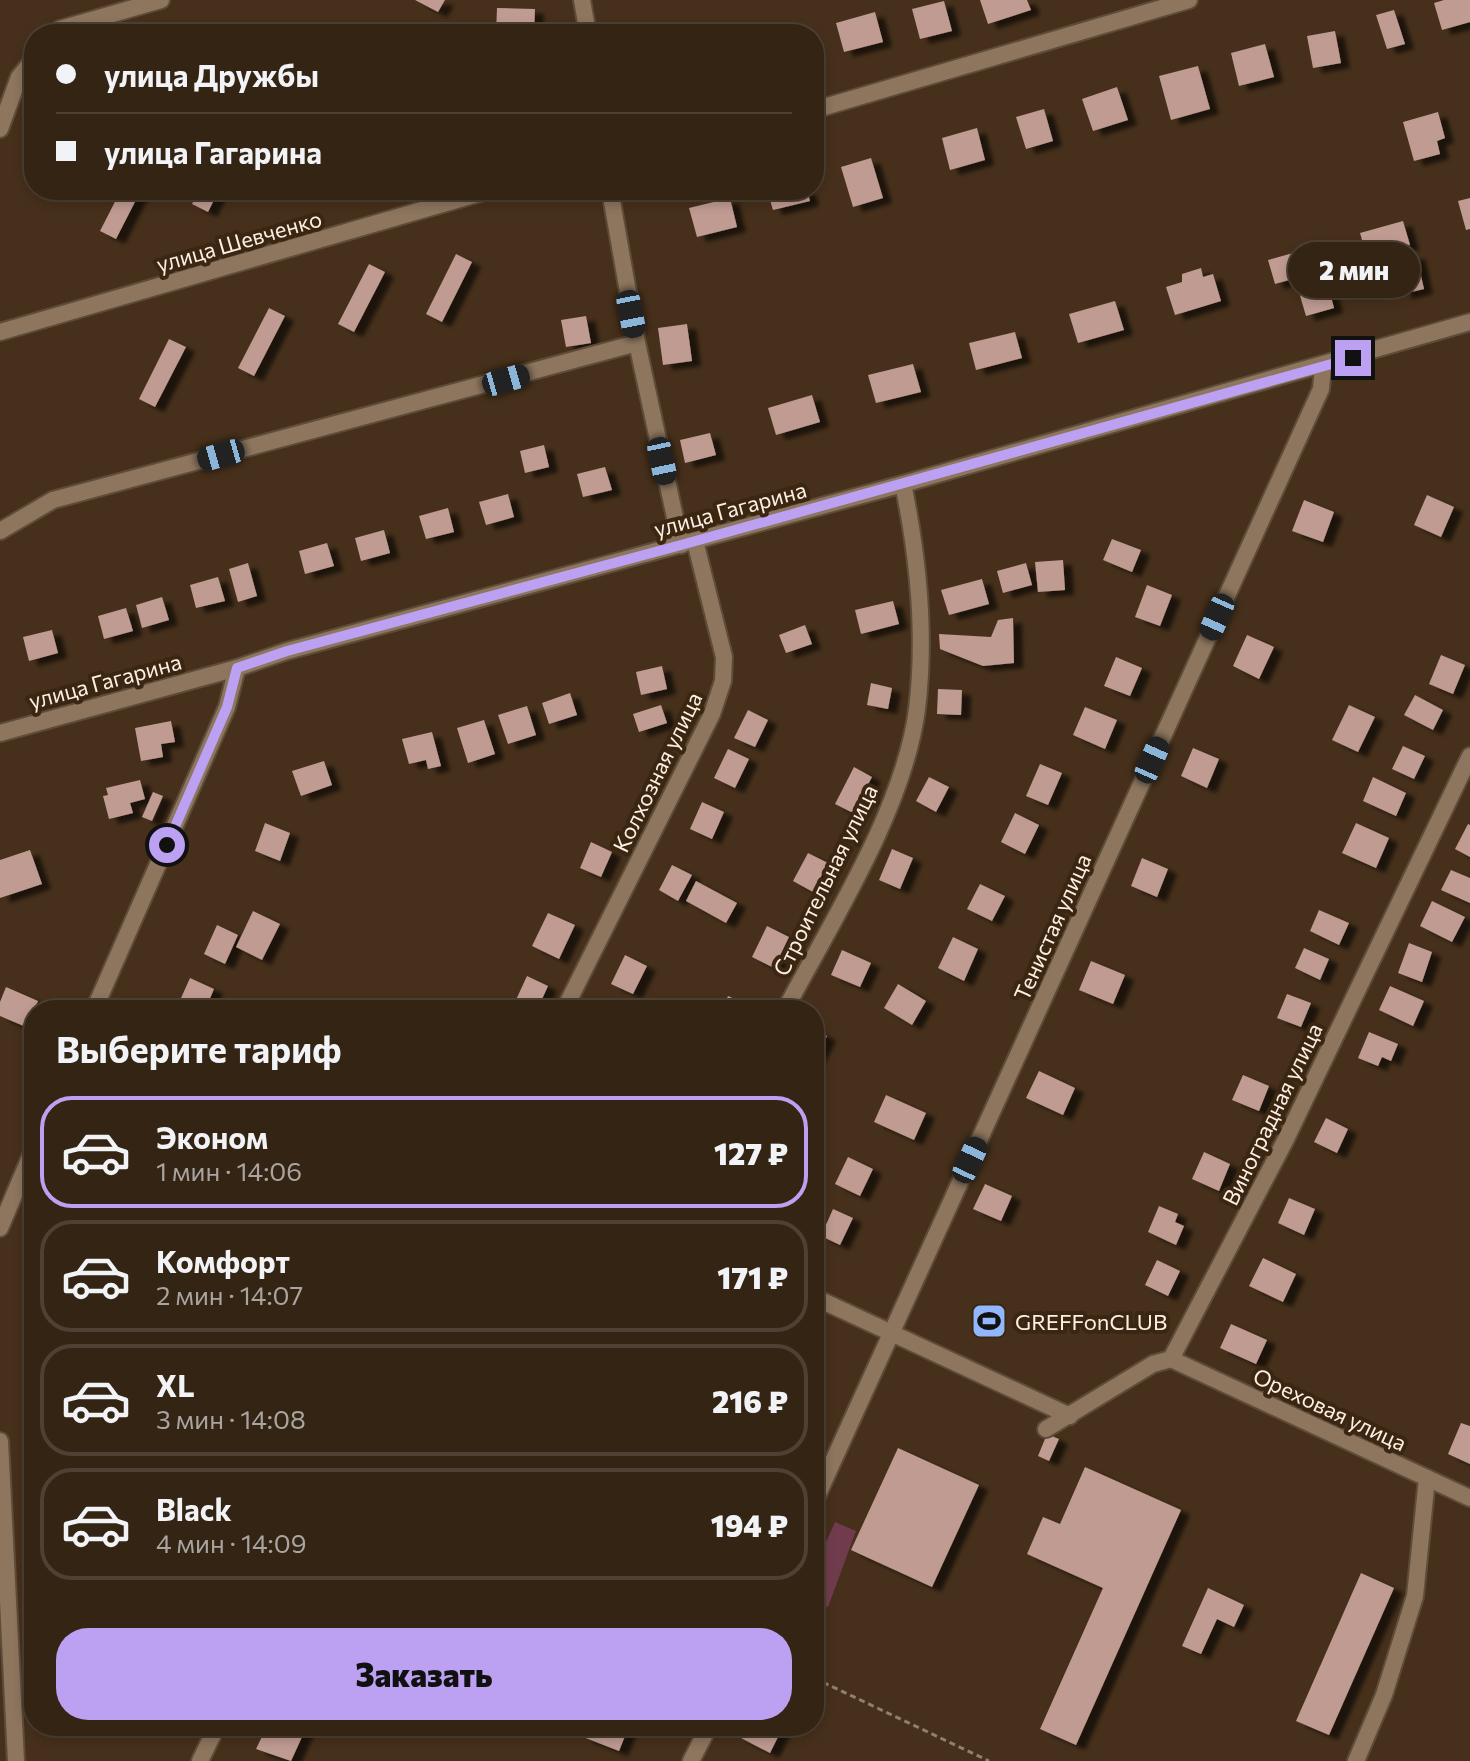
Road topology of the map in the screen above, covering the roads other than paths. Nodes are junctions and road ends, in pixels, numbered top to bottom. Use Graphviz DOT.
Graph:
graph roads {
  1 [pos="161,0"];
  2 [pos="582,0"];
  3 [pos="1189,0"];
  4 [pos="77,24"];
  5 [pos="586,24"];
  6 [pos="24,71"];
  7 [pos="824,107"];
  8 [pos="0,129"];
  9 [pos="456,200"];
  10 [pos="612,200"];
  11 [pos="1470,322"];
  12 [pos="0,332"];
  13 [pos="637,343"];
  14 [pos="1323,367"];
  15 [pos="903,484"];
  16 [pos="0,531"];
  17 [pos="688,543"];
  18 [pos="237,668"];
  19 [pos="0,733"];
  20 [pos="1470,756"];
  21 [pos="98,1000"];
  22 [pos="569,1000"];
  23 [pos="790,1000"];
  24 [pos="24,1172"];
  25 [pos="0,1228"];
  26 [pos="824,1301"];
  27 [pos="892,1331"];
  28 [pos="1171,1359"];
  29 [pos="1070,1416"];
  30 [pos="1046,1429"];
  31 [pos="0,1441"];
  32 [pos="1,1460"];
  33 [pos="1427,1478"];
  34 [pos="824,1481"];
  35 [pos="1470,1498"];
  36 [pos="212,1736"];
  37 [pos="704,1736"];
  38 [pos="16,1761"];
  39 [pos="200,1761"];
  40 [pos="691,1761"];
  41 [pos="1356,1761"];
  1 -- 4 [label="street"];
  2 -- 5 [label="street"];
  3 -- 7 [label="street"];
  6 -- 8 [label="street"];
  9 -- 12 [label="street, улица Шевченко"];
  10 -- 13 [label="street, Колхозная улица"];
  11 -- 14 [label="street, улица Гагарина"];
  13 -- 16 [label="street"];
  13 -- 17 [label="street, Колхозная улица"];
  14 -- 15 [label="street, улица Гагарина"];
  14 -- 27 [label="street, Тенистая улица"];
  15 -- 17 [label="street, улица Гагарина"];
  15 -- 23 [label="street, Строительная улица"];
  17 -- 18 [label="street, улица Гагарина"];
  17 -- 22 [label="street, Колхозная улица"];
  18 -- 19 [label="street, улица Гагарина"];
  18 -- 21 [label="street"];
  20 -- 28 [label="street, Виноградная улица"];
  24 -- 25 [label="street"];
  26 -- 27 [label="street"];
  27 -- 29 [label="street"];
  27 -- 34 [label="street, Тенистая улица"];
  28 -- 29 [label="street"];
  28 -- 33 [label="street, Ореховая улица"];
  29 -- 30 [label="street"];
  31 -- 32 [label="street"];
  32 -- 38 [label="street"];
  33 -- 35 [label="street, Ореховая улица"];
  33 -- 41 [label="street"];
  36 -- 39 [label="street"];
  37 -- 40 [label="street"];
}
